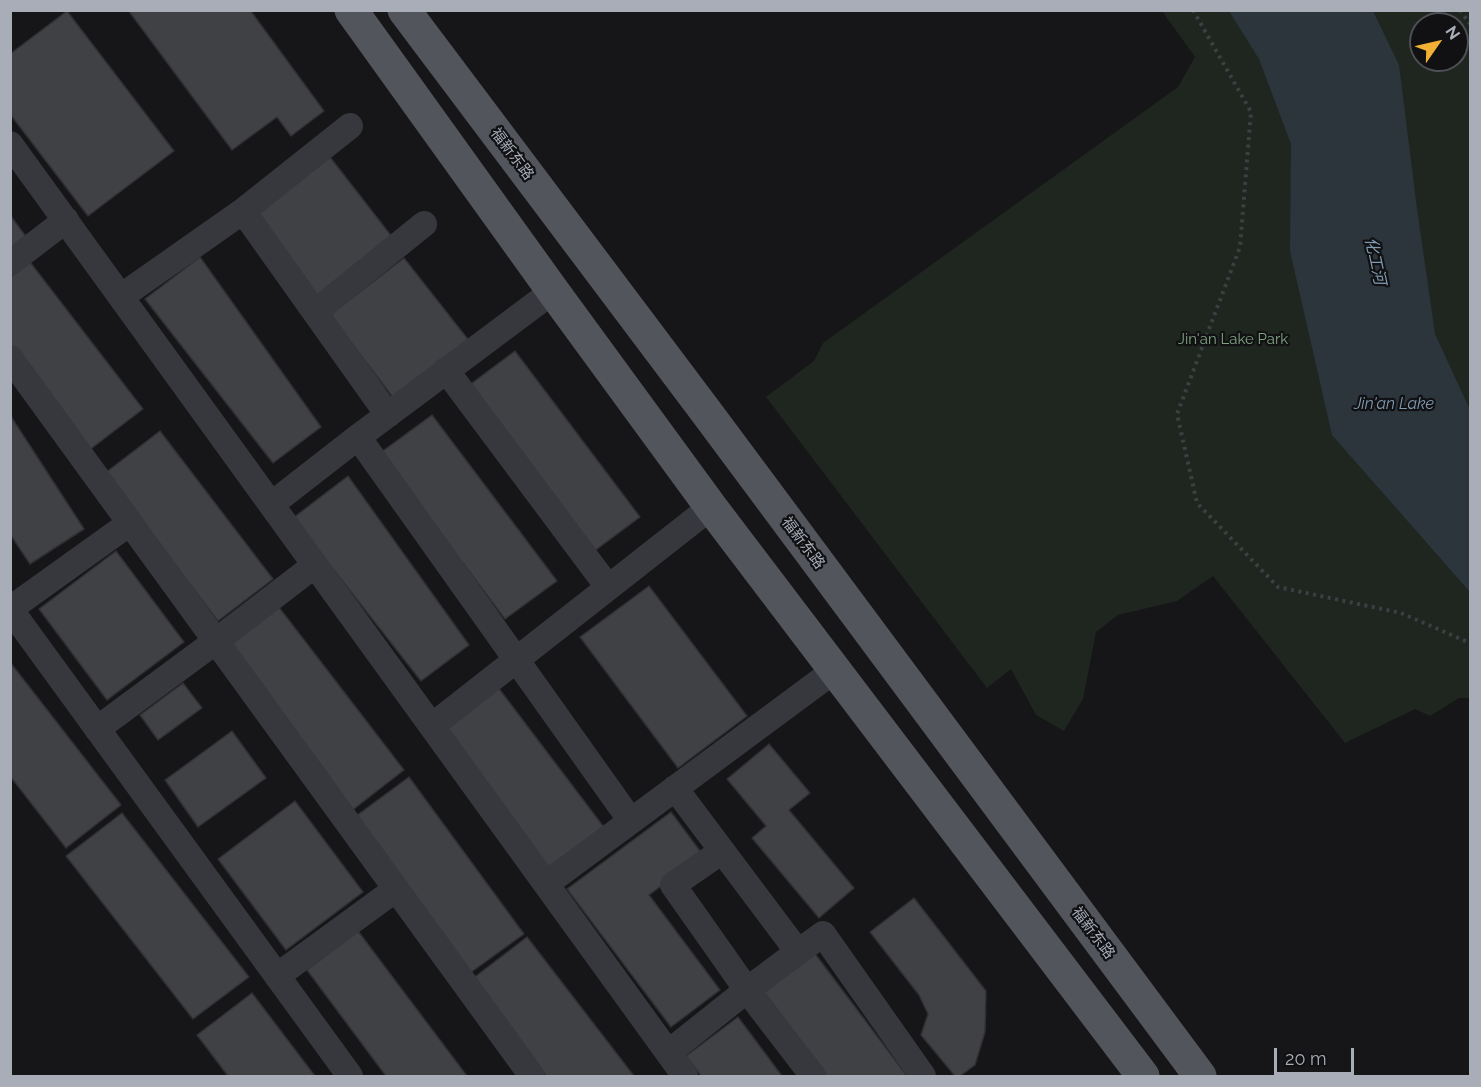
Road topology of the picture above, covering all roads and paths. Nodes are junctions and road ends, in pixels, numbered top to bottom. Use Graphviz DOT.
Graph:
graph roads {
  1 [pos="351,10"];
  2 [pos="404,10"];
  3 [pos="1193,10"];
  4 [pos="1460,10"];
  5 [pos="1470,24"];
  6 [pos="350,126"];
  7 [pos="10,144"];
  8 [pos="243,211"];
  9 [pos="66,220"];
  10 [pos="424,224"];
  11 [pos="10,263"];
  12 [pos="554,291"];
  13 [pos="122,296"];
  14 [pos="315,312"];
  15 [pos="10,358"];
  16 [pos="446,370"];
  17 [pos="388,415"];
  18 [pos="358,437"];
  19 [pos="272,504"];
  20 [pos="711,507"];
  21 [pos="130,523"];
  22 [pos="315,564"];
  23 [pos="608,586"];
  24 [pos="10,609"];
  25 [pos="216,641"];
  26 [pos="1470,643"];
  27 [pos="517,659"];
  28 [pos="835,670"];
  29 [pos="432,726"];
  30 [pos="97,729"];
  31 [pos="675,788"];
  32 [pos="631,821"];
  33 [pos="722,851"];
  34 [pos="546,884"];
  35 [pos="396,889"];
  36 [pos="798,952"];
  37 [pos="277,976"];
  38 [pos="747,990"];
  39 [pos="1174,1042"];
  40 [pos="668,1053"];
  41 [pos="1134,1074"];
  42 [pos="350,1077"];
  43 [pos="532,1077"];
  44 [pos="685,1077"];
  45 [pos="813,1077"];
  46 [pos="923,1077"];
  47 [pos="1200,1077"];
  1 -- 12 [label="main road"];
  2 -- 39 [label="main road, 福新东路"];
  3 -- 26 [label="path"];
  4 -- 5 [label="path"];
  6 -- 8 [label="street"];
  7 -- 9 [label="street"];
  8 -- 13 [label="street"];
  8 -- 14 [label="street"];
  9 -- 11 [label="street"];
  9 -- 13 [label="street"];
  10 -- 14 [label="street"];
  12 -- 16 [label="street"];
  12 -- 20 [label="main road"];
  13 -- 19 [label="street"];
  14 -- 17 [label="street"];
  15 -- 21 [label="street"];
  16 -- 17 [label="street"];
  16 -- 23 [label="street"];
  17 -- 18 [label="street"];
  18 -- 19 [label="street"];
  18 -- 27 [label="street"];
  19 -- 22 [label="street"];
  20 -- 23 [label="street"];
  20 -- 28 [label="main road"];
  21 -- 24 [label="street"];
  21 -- 25 [label="street"];
  22 -- 25 [label="street"];
  22 -- 29 [label="street"];
  23 -- 27 [label="street"];
  24 -- 30 [label="street"];
  25 -- 30 [label="street"];
  25 -- 35 [label="street"];
  27 -- 29 [label="street"];
  27 -- 32 [label="street"];
  28 -- 31 [label="street"];
  28 -- 41 [label="main road"];
  29 -- 34 [label="street"];
  30 -- 37 [label="street"];
  31 -- 32 [label="street"];
  31 -- 33 [label="street"];
  32 -- 34 [label="street"];
  33 -- 36 [label="street"];
  33 -- 38 [label="street"];
  34 -- 40 [label="street"];
  35 -- 37 [label="street"];
  35 -- 43 [label="street"];
  36 -- 38 [label="street"];
  36 -- 46 [label="street"];
  37 -- 42 [label="street"];
  38 -- 40 [label="street"];
  38 -- 45 [label="street"];
  39 -- 41 [label="main road"];
  39 -- 47 [label="main road, 福新东路"];
  40 -- 44 [label="street"];
}
